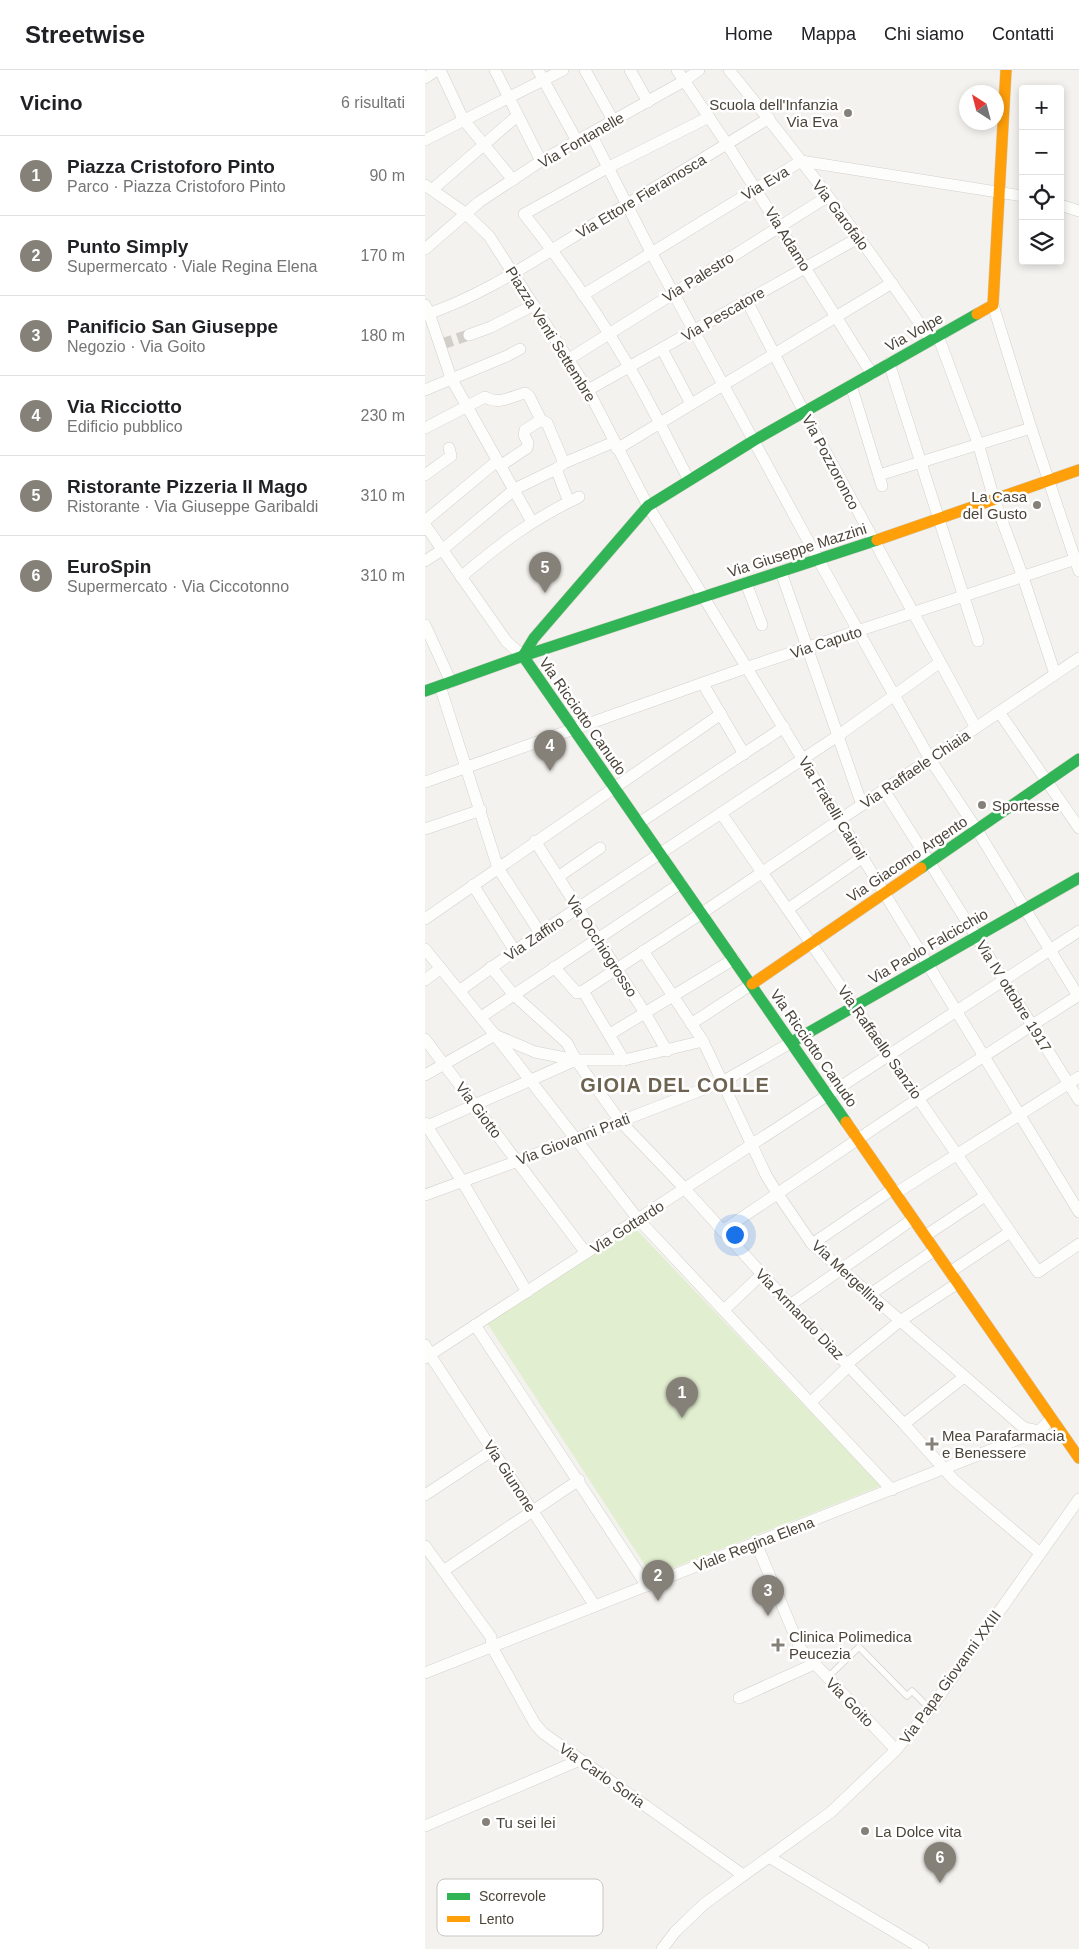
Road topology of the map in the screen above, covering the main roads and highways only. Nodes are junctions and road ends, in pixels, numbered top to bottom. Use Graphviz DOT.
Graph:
graph roads {
  1 [pos="1006,70"];
  2 [pos="1079,470"];
  3 [pos="523,656"];
  4 [pos="425,691"];
  5 [pos="1079,759"];
  6 [pos="1079,878"];
  7 [pos="752,984"];
  8 [pos="792,1042"];
  9 [pos="1079,1458"];
  1 -- 3 [label="main road, Via Volpe"];
  2 -- 3 [label="main road, Via Giuseppe Mazzini"];
  3 -- 4 [label="main road, Via Giuseppe Mazzini"];
  3 -- 7 [label="main road, Via Ricciotto Canudo"];
  5 -- 7 [label="main road, Via Giacomo Argento"];
  6 -- 8 [label="main road, Via Paolo Falcicchio"];
  7 -- 8 [label="main road, Via Ricciotto Canudo"];
  8 -- 9 [label="main road, Via Ricciotto Canudo"];
}
